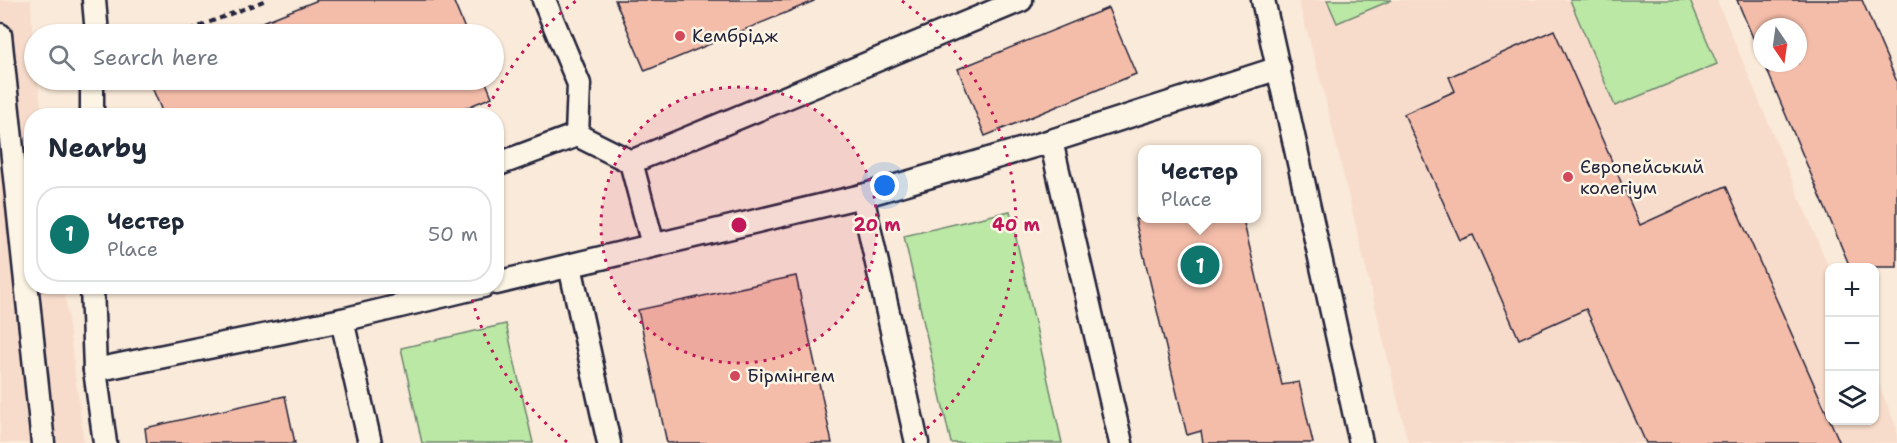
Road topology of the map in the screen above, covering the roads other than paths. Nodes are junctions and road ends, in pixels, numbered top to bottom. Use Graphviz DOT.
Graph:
graph roads {
  1 [pos="94,0"];
  2 [pos="544,0"];
  3 [pos="1021,0"];
  4 [pos="1263,0"];
  5 [pos="96,24"];
  6 [pos="0,35"];
  7 [pos="1280,68"];
  8 [pos="92,90"];
  9 [pos="92,108"];
  10 [pos="577,135"];
  11 [pos="1051,141"];
  12 [pos="504,162"];
  13 [pos="631,162"];
  14 [pos="862,196"];
  15 [pos="653,245"];
  16 [pos="24,263"];
  17 [pos="570,266"];
  18 [pos="504,281"];
  19 [pos="27,294"];
  20 [pos="92,294"];
  21 [pos="450,294"];
  22 [pos="342,320"];
  23 [pos="95,370"];
  24 [pos="43,443"];
  25 [pos="105,443"];
  26 [pos="370,443"];
  27 [pos="609,443"];
  28 [pos="917,443"];
  29 [pos="1121,443"];
  30 [pos="1361,443"];
  1 -- 5 [label="lane"];
  2 -- 10 [label="lane"];
  3 -- 13 [label="lane"];
  4 -- 7 [label="lane"];
  6 -- 16 [label="lane"];
  7 -- 11 [label="lane"];
  7 -- 30 [label="lane"];
  8 -- 9 [label="lane"];
  10 -- 12 [label="lane"];
  10 -- 13 [label="lane"];
  11 -- 14 [label="lane"];
  11 -- 29 [label="lane"];
  13 -- 15 [label="lane"];
  14 -- 15 [label="lane"];
  14 -- 28 [label="lane"];
  15 -- 17 [label="lane"];
  17 -- 18 [label="lane"];
  17 -- 27 [label="lane"];
  19 -- 24 [label="lane"];
  20 -- 23 [label="lane"];
  21 -- 22 [label="lane"];
  22 -- 23 [label="lane"];
  22 -- 26 [label="lane"];
  23 -- 25 [label="lane"];
}
